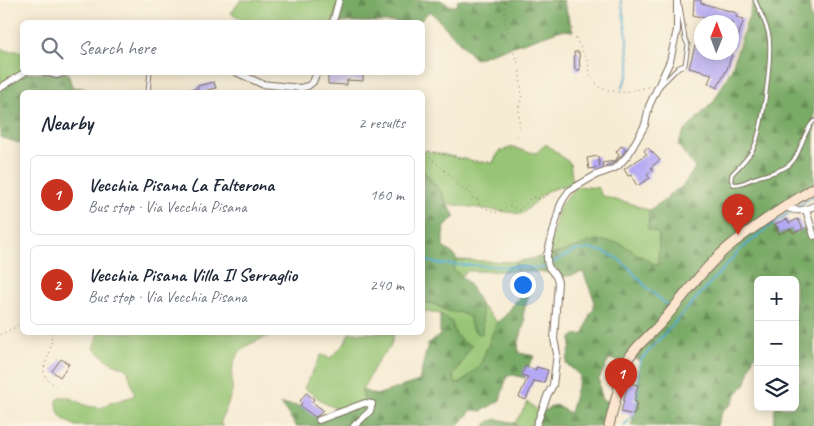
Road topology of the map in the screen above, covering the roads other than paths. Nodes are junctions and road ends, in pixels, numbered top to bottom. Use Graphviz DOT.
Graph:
graph roads {
  1 [pos="339,0"];
  2 [pos="678,0"];
  3 [pos="755,0"];
  4 [pos="334,20"];
  5 [pos="20,75"];
  6 [pos="150,75"];
  7 [pos="242,75"];
  8 [pos="316,75"];
  9 [pos="0,88"];
  10 [pos="148,90"];
  11 [pos="655,91"];
  12 [pos="814,121"];
  13 [pos="814,188"];
  14 [pos="814,206"];
  15 [pos="786,207"];
  16 [pos="806,210"];
  17 [pos="814,236"];
  18 [pos="318,420"];
  19 [pos="354,426"];
  20 [pos="536,426"];
  21 [pos="609,426"];
  1 -- 4 [label="street"];
  2 -- 11 [label="street"];
  2 -- 11 [label="lane"];
  3 -- 12 [label="lane"];
  5 -- 9 [label="street"];
  6 -- 10 [label="lane"];
  7 -- 8 [label="street"];
  11 -- 20 [label="street"];
  13 -- 15 [label="main road"];
  14 -- 16 [label="street"];
  15 -- 16 [label="street"];
  15 -- 21 [label="main road"];
  16 -- 17 [label="street"];
  18 -- 19 [label="street"];
}
